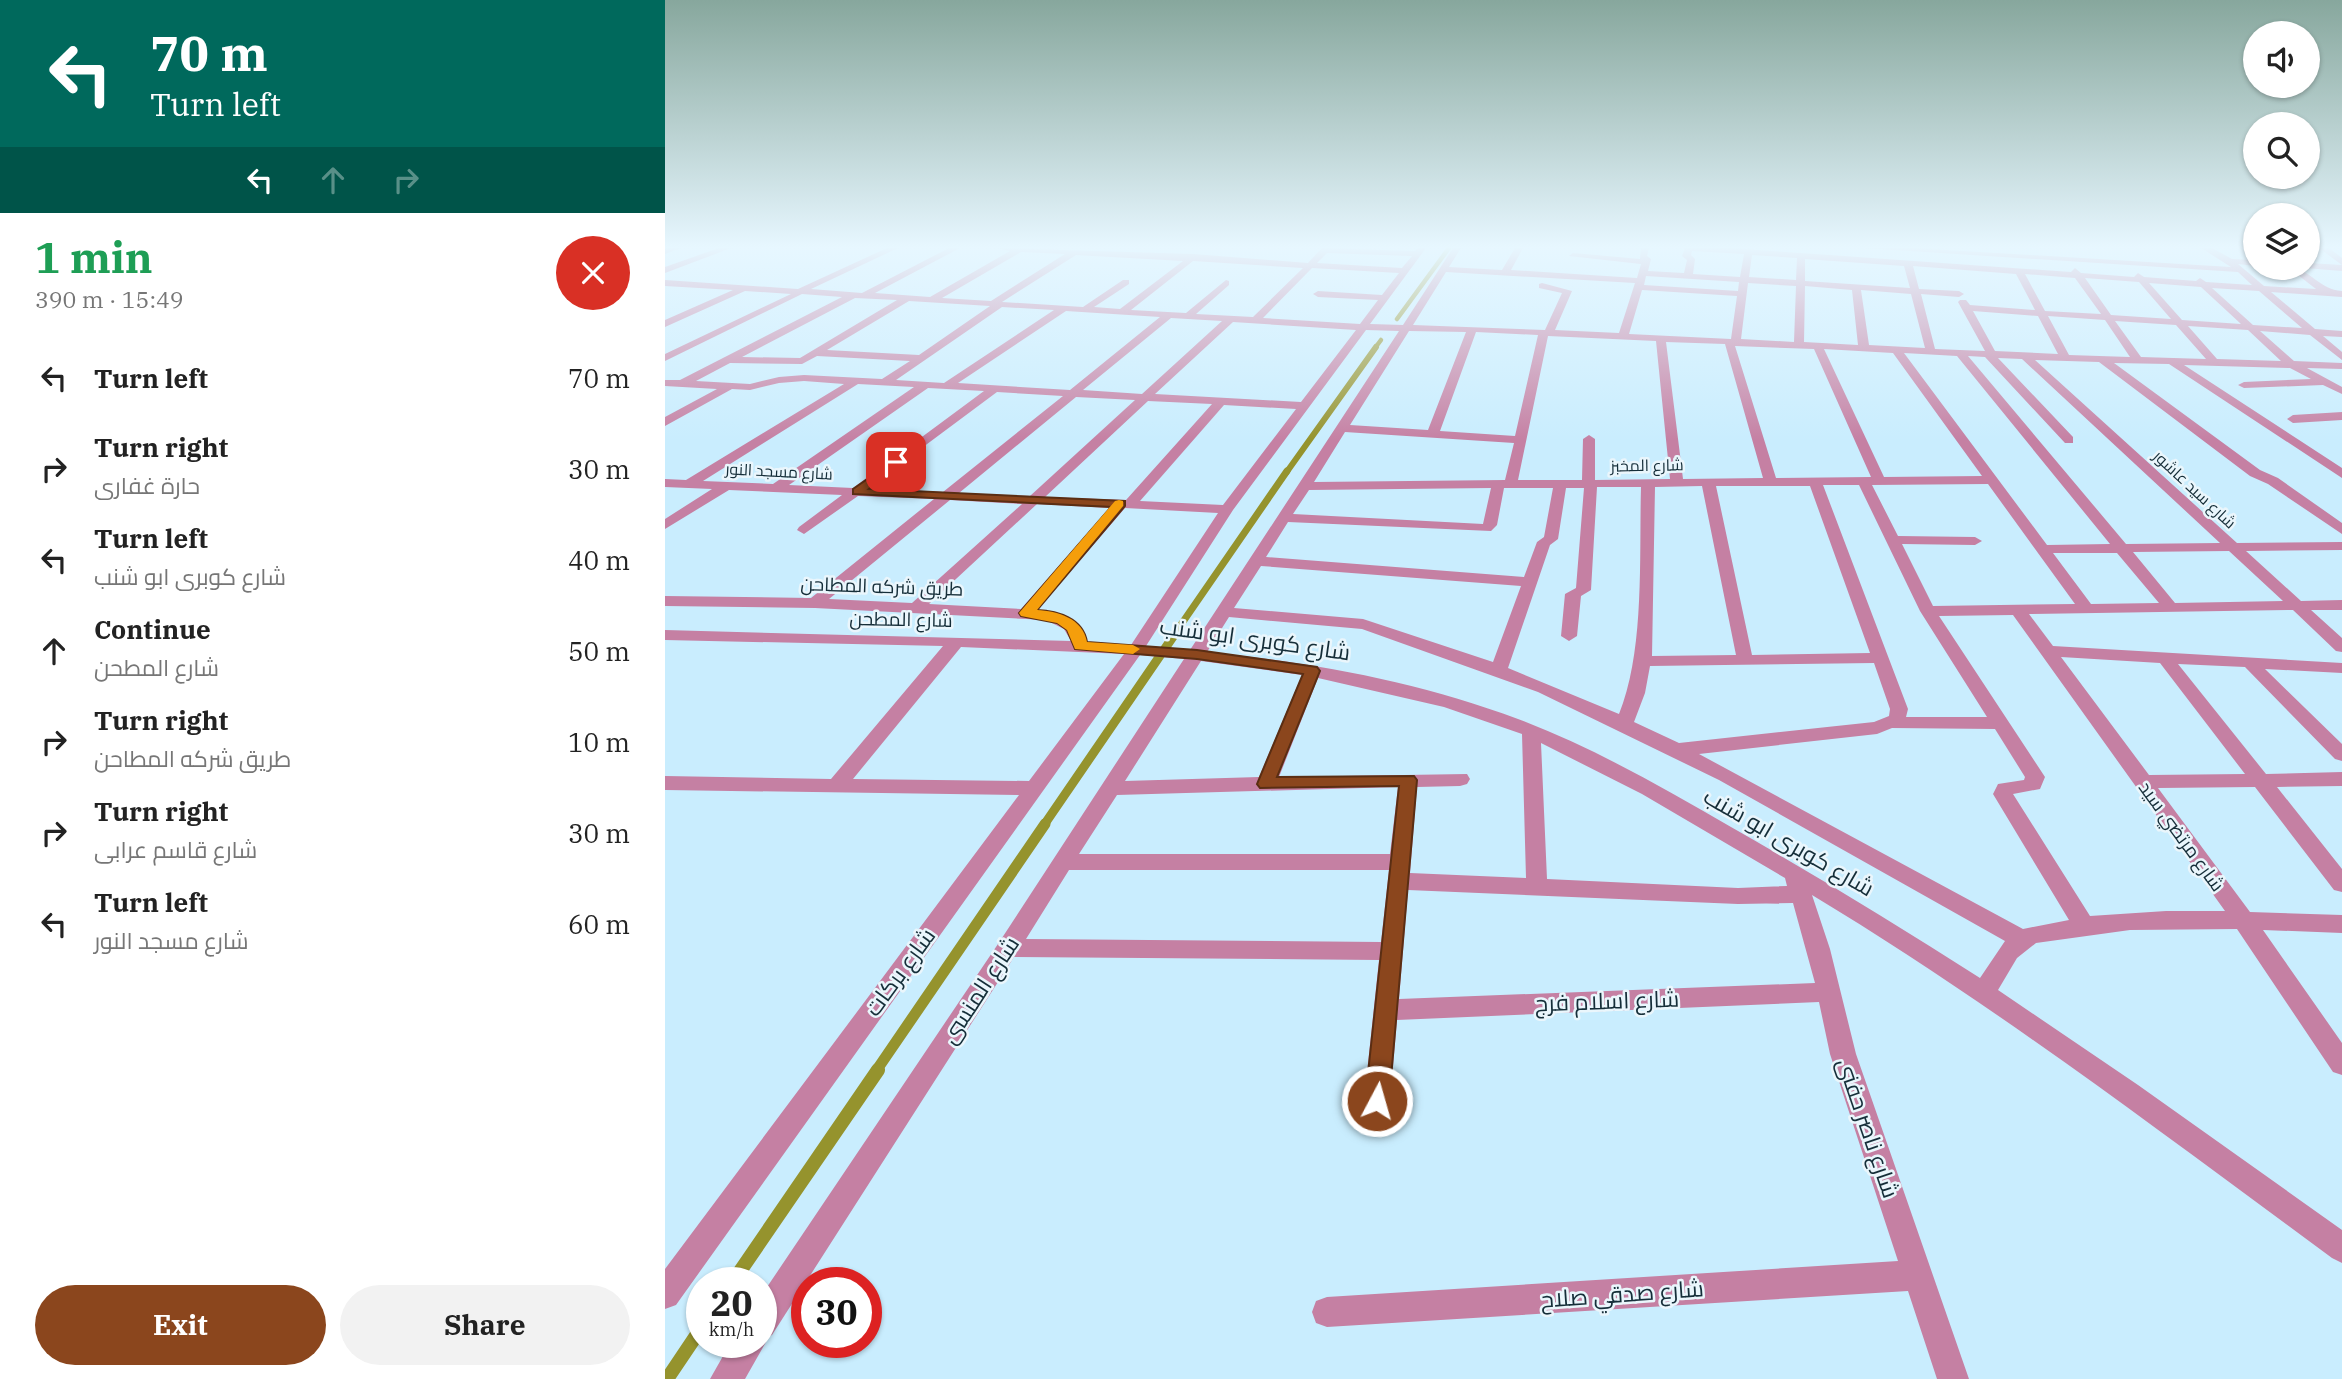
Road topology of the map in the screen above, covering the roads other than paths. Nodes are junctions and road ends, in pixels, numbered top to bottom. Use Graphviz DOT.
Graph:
graph roads {
  1 [pos="691,312"];
  2 [pos="758,312"];
  3 [pos="825,312"];
  4 [pos="884,312"];
  5 [pos="984,312"];
  6 [pos="1057,312"];
  7 [pos="1128,312"];
  8 [pos="1192,312"];
  9 [pos="1263,312"];
  10 [pos="1373,312"];
  11 [pos="1416,312"];
  12 [pos="1556,312"];
  13 [pos="1631,312"];
  14 [pos="1738,312"];
  15 [pos="1800,312"];
  16 [pos="1858,312"];
  17 [pos="1920,312"];
  18 [pos="1969,312"];
  19 [pos="2031,312"];
  20 [pos="2103,312"];
  21 [pos="2169,312"];
  22 [pos="2233,312"];
  23 [pos="2290,312"];
  24 [pos="2041,313"];
  25 [pos="1169,315"];
  26 [pos="1188,316"];
  27 [pos="2107,318"];
  28 [pos="1230,319"];
  29 [pos="1256,320"];
  30 [pos="2179,323"];
  31 [pos="665,324"];
  32 [pos="1361,327"];
  33 [pos="1407,327"];
  34 [pos="2249,327"];
  35 [pos="1472,329"];
  36 [pos="2311,331"];
  37 [pos="1546,333"];
  38 [pos="2342,334"];
  39 [pos="1623,337"];
  40 [pos="1661,339"];
  41 [pos="1732,343"];
  42 [pos="1799,346"];
  43 [pos="1818,346"];
  44 [pos="1864,349"];
  45 [pos="748,350"];
  46 [pos="1896,350"];
  47 [pos="1931,352"];
  48 [pos="815,353"];
  49 [pos="1960,353"];
  50 [pos="1991,355"];
  51 [pos="2025,356"];
  52 [pos="2342,357"];
  53 [pos="665,358"];
  54 [pos="921,358"];
  55 [pos="2065,358"];
  56 [pos="2102,359"];
  57 [pos="729,360"];
  58 [pos="2138,361"];
  59 [pos="2173,362"];
  60 [pos="2214,362"];
  61 [pos="2290,363"];
  62 [pos="2342,366"];
  63 [pos="665,371"];
  64 [pos="702,373"];
  65 [pos="856,381"];
  66 [pos="2325,382"];
  67 [pos="665,383"];
  68 [pos="884,383"];
  69 [pos="682,384"];
  70 [pos="925,385"];
  71 [pos="2244,385"];
  72 [pos="730,386"];
  73 [pos="946,386"];
  74 [pos="994,389"];
  75 [pos="2342,391"];
  76 [pos="1070,393"];
  77 [pos="1143,397"];
  78 [pos="1220,402"];
  79 [pos="1303,406"];
  80 [pos="2342,416"];
  81 [pos="2293,419"];
  82 [pos="665,422"];
  83 [pos="1341,428"];
  84 [pos="1433,434"];
  85 [pos="1589,439"];
  86 [pos="1521,440"];
  87 [pos="2069,440"];
  88 [pos="2342,474"];
  89 [pos="1992,480"];
  90 [pos="1770,481"];
  91 [pos="1815,481"];
  92 [pos="1871,481"];
  93 [pos="1648,482"];
  94 [pos="1677,482"];
  95 [pos="1708,482"];
  96 [pos="665,483"];
  97 [pos="1560,483"];
  98 [pos="1590,483"];
  99 [pos="689,484"];
  100 [pos="1505,484"];
  101 [pos="726,486"];
  102 [pos="1303,486"];
  103 [pos="776,488"];
  104 [pos="857,492"];
  105 [pos="946,496"];
  106 [pos="1033,500"];
  107 [pos="1126,504"];
  108 [pos="1227,509"];
  109 [pos="1282,518"];
  110 [pos="665,525"];
  111 [pos="804,530"];
  112 [pos="2342,530"];
  113 [pos="1892,540"];
  114 [pos="1975,541"];
  115 [pos="2342,546"];
  116 [pos="2122,548"];
  117 [pos="2234,548"];
  118 [pos="2043,549"];
  119 [pos="1255,561"];
  120 [pos="1531,582"];
  121 [pos="665,601"];
  122 [pos="815,603"];
  123 [pos="2342,604"];
  124 [pos="2297,606"];
  125 [pos="916,608"];
  126 [pos="2171,608"];
  127 [pos="2087,609"];
  128 [pos="2018,610"];
  129 [pos="1928,611"];
  130 [pos="1224,612"];
  131 [pos="1026,613"];
  132 [pos="665,635"];
  133 [pos="1569,636"];
  134 [pos="956,642"];
  135 [pos="1080,646"];
  136 [pos="2342,648"];
  137 [pos="1136,649"];
  138 [pos="2048,651"];
  139 [pos="1197,654"];
  140 [pos="1881,658"];
  141 [pos="2165,658"];
  142 [pos="1745,660"];
  143 [pos="1643,661"];
  144 [pos="2249,662"];
  145 [pos="2342,668"];
  146 [pos="1499,670"];
  147 [pos="1312,671"];
  148 [pos="1893,723"];
  149 [pos="1999,723"];
  150 [pos="1623,726"];
  151 [pos="1531,731"];
  152 [pos="1675,750"];
  153 [pos="2342,755"];
  154 [pos="1460,779"];
  155 [pos="2342,779"];
  156 [pos="1408,780"];
  157 [pos="2261,780"];
  158 [pos="2143,782"];
  159 [pos="665,783"];
  160 [pos="1266,784"];
  161 [pos="835,788"];
  162 [pos="1034,788"];
  163 [pos="1110,788"];
  164 [pos="1063,862"];
  165 [pos="1399,871"];
  166 [pos="1797,884"];
  167 [pos="2342,884"];
  168 [pos="1537,886"];
  169 [pos="2245,921"];
  170 [pos="2342,924"];
  171 [pos="2084,925"];
  172 [pos="2021,939"];
  173 [pos="1008,947"];
  174 [pos="1391,951"];
  175 [pos="1829,992"];
  176 [pos="1984,993"];
  177 [pos="1385,1010"];
  178 [pos="2342,1064"];
  179 [pos="1377,1101"];
  180 [pos="2342,1248"];
  181 [pos="1918,1275"];
  182 [pos="665,1294"];
  183 [pos="777,1300"];
  184 [pos="1327,1312"];
  185 [pos="740,1358"];
  186 [pos="726,1379"];
  187 [pos="1953,1379"];
  1 -- 31 [label="street"];
  2 -- 53 [label="street"];
  3 -- 45 [label="street"];
  4 -- 48 [label="street"];
  5 -- 54 [label="street"];
  6 -- 73 [label="street"];
  7 -- 25 [label="street"];
  8 -- 26 [label="street"];
  9 -- 29 [label="street"];
  10 -- 32 [label="street, شارع بركات"];
  11 -- 33 [label="street, شارع المنسى"];
  12 -- 37 [label="street"];
  13 -- 39 [label="street"];
  14 -- 41 [label="street"];
  15 -- 42 [label="street"];
  16 -- 44 [label="street"];
  17 -- 47 [label="street"];
  18 -- 50 [label="street"];
  19 -- 24 [label="street"];
  20 -- 27 [label="street"];
  21 -- 30 [label="street"];
  22 -- 34 [label="street"];
  23 -- 36 [label="street"];
  24 -- 27 [label="street"];
  24 -- 55 [label="street"];
  25 -- 26 [label="street"];
  25 -- 76 [label="street"];
  26 -- 28 [label="street"];
  27 -- 30 [label="street"];
  27 -- 58 [label="street"];
  28 -- 29 [label="street"];
  28 -- 77 [label="street"];
  29 -- 32 [label="street"];
  30 -- 34 [label="street"];
  30 -- 60 [label="street"];
  32 -- 33 [label="street"];
  32 -- 79 [label="street, شارع بركات"];
  33 -- 35 [label="street"];
  33 -- 83 [label="street, شارع المنسى"];
  34 -- 36 [label="street"];
  34 -- 61 [label="street"];
  35 -- 37 [label="street"];
  35 -- 84 [label="street"];
  36 -- 38 [label="street"];
  36 -- 52 [label="street"];
  37 -- 39 [label="street"];
  37 -- 86 [label="street"];
  39 -- 40 [label="street"];
  40 -- 41 [label="street"];
  40 -- 94 [label="street"];
  41 -- 42 [label="street"];
  41 -- 90 [label="street"];
  42 -- 43 [label="street"];
  43 -- 44 [label="street"];
  43 -- 92 [label="street"];
  44 -- 46 [label="street"];
  45 -- 48 [label="street"];
  45 -- 57 [label="street"];
  46 -- 47 [label="street"];
  46 -- 89 [label="street"];
  47 -- 49 [label="street"];
  48 -- 54 [label="street"];
  48 -- 57 [label="street"];
  49 -- 50 [label="street"];
  49 -- 116 [label="street"];
  50 -- 51 [label="street"];
  50 -- 87 [label="street"];
  51 -- 55 [label="street"];
  51 -- 117 [label="street, شارع سيد عاشور"];
  54 -- 68 [label="street"];
  55 -- 56 [label="street"];
  56 -- 58 [label="street"];
  56 -- 112 [label="street"];
  57 -- 64 [label="street"];
  58 -- 59 [label="street"];
  59 -- 60 [label="street"];
  59 -- 88 [label="street"];
  60 -- 61 [label="street"];
  61 -- 62 [label="street"];
  61 -- 66 [label="street"];
  63 -- 64 [label="street"];
  64 -- 69 [label="street"];
  65 -- 68 [label="street"];
  65 -- 72 [label="street"];
  65 -- 99 [label="street"];
  66 -- 71 [label="street"];
  66 -- 75 [label="street"];
  67 -- 69 [label="street"];
  68 -- 70 [label="street"];
  69 -- 72 [label="street"];
  70 -- 73 [label="street"];
  70 -- 103 [label="street"];
  72 -- 82 [label="street"];
  73 -- 74 [label="street"];
  74 -- 76 [label="street"];
  74 -- 104 [label="street"];
  76 -- 77 [label="street"];
  76 -- 105 [label="street"];
  77 -- 78 [label="street"];
  77 -- 106 [label="street"];
  78 -- 79 [label="street"];
  78 -- 107 [label="street"];
  79 -- 108 [label="street, شارع بركات"];
  80 -- 81 [label="street"];
  83 -- 84 [label="street"];
  83 -- 102 [label="street, شارع المنسى"];
  84 -- 86 [label="street"];
  85 -- 98 [label="street"];
  86 -- 100 [label="street"];
  89 -- 92 [label="street, شارع المخبز"];
  89 -- 118 [label="street"];
  90 -- 91 [label="street, شارع المخبز"];
  90 -- 95 [label="street, شارع المخبز"];
  91 -- 92 [label="street, شارع المخبز"];
  91 -- 140 [label="street"];
  92 -- 113 [label="street"];
  93 -- 94 [label="street, شارع المخبز"];
  93 -- 98 [label="street, شارع المخبز"];
  93 -- 143 [label="street"];
  94 -- 95 [label="street, شارع المخبز"];
  95 -- 142 [label="street"];
  96 -- 99 [label="street, شارع مسجد النور"];
  97 -- 98 [label="street, شارع المخبز"];
  97 -- 100 [label="street, شارع المخبز"];
  97 -- 120 [label="street"];
  98 -- 133 [label="street"];
  99 -- 101 [label="street, شارع مسجد النور"];
  100 -- 102 [label="street, شارع المخبز"];
  100 -- 109 [label="street"];
  101 -- 103 [label="street, شارع مسجد النور"];
  101 -- 110 [label="street"];
  102 -- 109 [label="street, شارع المنسى"];
  103 -- 104 [label="street, شارع مسجد النور"];
  104 -- 105 [label="street, شارع مسجد النور"];
  104 -- 111 [label="street"];
  105 -- 106 [label="street, شارع مسجد النور"];
  105 -- 122 [label="street"];
  106 -- 107 [label="street, شارع مسجد النور"];
  106 -- 125 [label="street"];
  107 -- 108 [label="street, شارع مسجد النور"];
  107 -- 131 [label="street"];
  108 -- 137 [label="street, شارع بركات"];
  109 -- 119 [label="street, شارع المنسى"];
  113 -- 114 [label="street"];
  113 -- 129 [label="street"];
  115 -- 117 [label="street"];
  116 -- 117 [label="street"];
  116 -- 118 [label="street"];
  116 -- 126 [label="street"];
  117 -- 124 [label="street, شارع سيد عاشور"];
  118 -- 127 [label="street"];
  119 -- 120 [label="street"];
  119 -- 130 [label="street, شارع المنسى"];
  120 -- 146 [label="street"];
  121 -- 122 [label="street, طريق شركه المطاحن"];
  122 -- 125 [label="street, طريق شركه المطاحن"];
  123 -- 124 [label="street"];
  124 -- 126 [label="street"];
  124 -- 136 [label="street, شارع سيد عاشور"];
  125 -- 131 [label="street, طريق شركه المطاحن"];
  126 -- 127 [label="street"];
  127 -- 128 [label="street"];
  128 -- 129 [label="street"];
  128 -- 138 [label="street, شارع مرتضي سيد"];
  129 -- 149 [label="street"];
  130 -- 139 [label="street, شارع المنسى"];
  130 -- 146 [label="street, شارع كوبرى ابو شنب"];
  131 -- 135 [label="street, طريق شركه المطاحن"];
  132 -- 134 [label="street, شارع المطحن"];
  134 -- 135 [label="street, شارع المطحن"];
  134 -- 161 [label="street"];
  135 -- 137 [label="street, شارع المطحن"];
  137 -- 139 [label="street, شارع كوبرى ابو شنب"];
  137 -- 162 [label="street, شارع بركات"];
  138 -- 141 [label="street"];
  138 -- 158 [label="street, شارع مرتضي سيد"];
  139 -- 147 [label="street, شارع كوبرى ابو شنب"];
  139 -- 163 [label="street, شارع المنسى"];
  140 -- 142 [label="street"];
  140 -- 148 [label="street"];
  141 -- 144 [label="street"];
  141 -- 157 [label="street"];
  142 -- 143 [label="street"];
  143 -- 150 [label="street"];
  144 -- 145 [label="street"];
  144 -- 153 [label="street"];
  146 -- 150 [label="street, شارع كوبرى ابو شنب"];
  147 -- 151 [label="street, شارع كوبرى ابو شنب"];
  147 -- 160 [label="street"];
  148 -- 149 [label="street"];
  148 -- 152 [label="street"];
  149 -- 171 [label="street"];
  150 -- 152 [label="street, شارع كوبرى ابو شنب"];
  151 -- 166 [label="street, شارع كوبرى ابو شنب"];
  151 -- 168 [label="street"];
  152 -- 172 [label="street, شارع كوبرى ابو شنب"];
  154 -- 156 [label="street"];
  155 -- 157 [label="street"];
  156 -- 160 [label="street"];
  156 -- 165 [label="street"];
  157 -- 158 [label="street"];
  157 -- 167 [label="street"];
  158 -- 169 [label="street, شارع مرتضي سيد"];
  159 -- 161 [label="street"];
  160 -- 163 [label="street"];
  161 -- 162 [label="street"];
  162 -- 182 [label="street, شارع بركات"];
  163 -- 164 [label="street, شارع المنسى"];
  164 -- 165 [label="street"];
  164 -- 173 [label="street, شارع المنسى"];
  165 -- 168 [label="street"];
  165 -- 174 [label="street"];
  166 -- 168 [label="street"];
  166 -- 175 [label="street, شارع ناصر حفنى"];
  166 -- 176 [label="street, شارع كوبرى ابو شنب"];
  169 -- 170 [label="street"];
  169 -- 171 [label="street"];
  169 -- 178 [label="street, شارع مرتضي سيد"];
  171 -- 172 [label="street"];
  172 -- 176 [label="street"];
  173 -- 174 [label="street"];
  173 -- 183 [label="street, شارع المنسى"];
  174 -- 177 [label="street"];
  175 -- 177 [label="street, شارع اسلام فرج"];
  175 -- 181 [label="street, شارع ناصر حفنى"];
  176 -- 180 [label="street, شارع كوبرى ابو شنب"];
  177 -- 179 [label="street"];
  181 -- 184 [label="street, شارع صدقي صلاح"];
  181 -- 187 [label="street, شارع ناصر حفنى"];
  185 -- 186 [label="street"];
}
